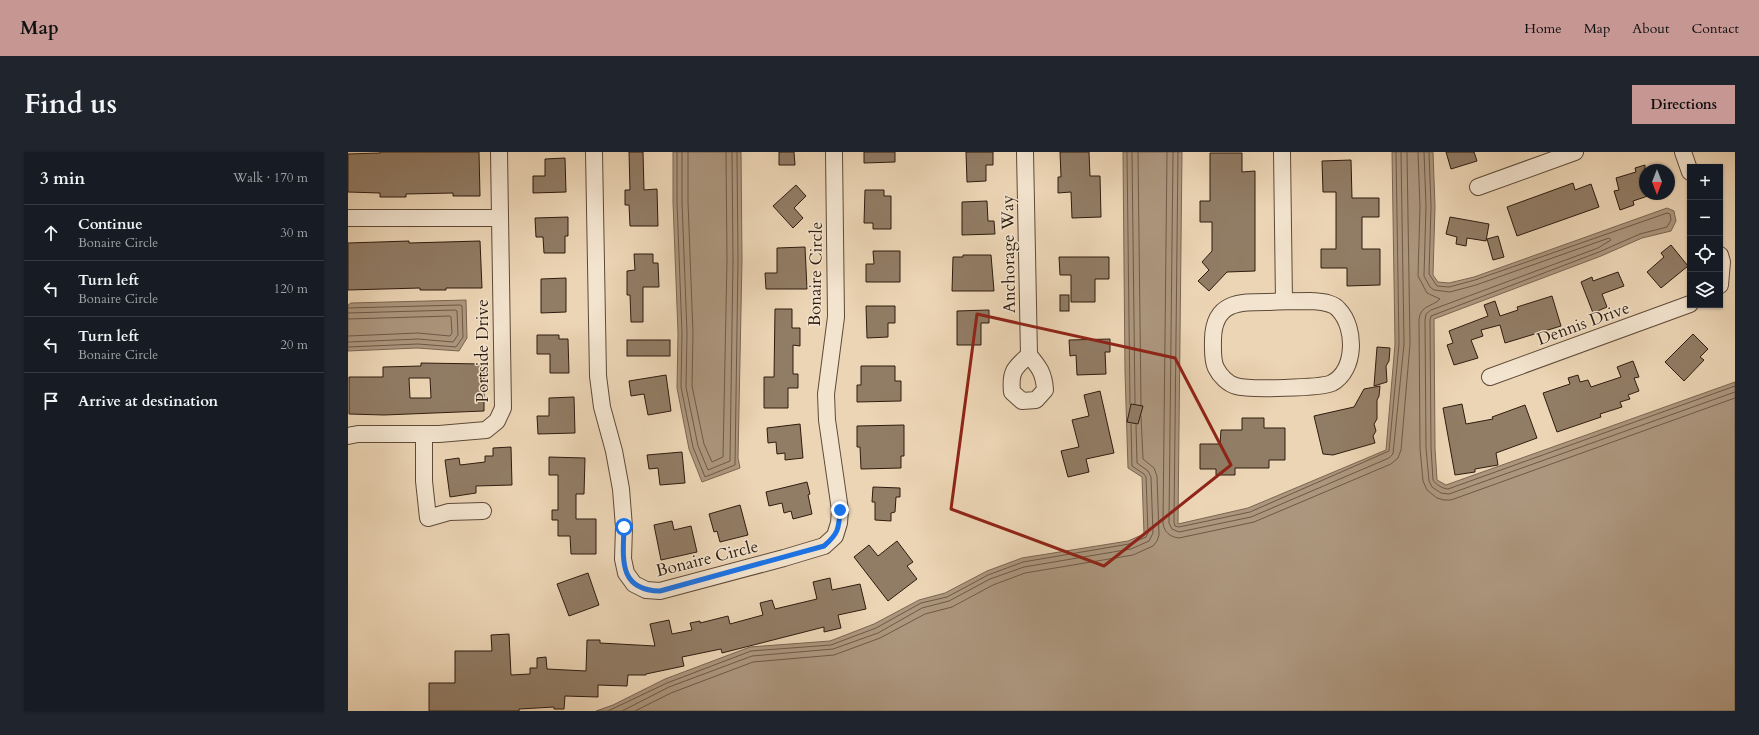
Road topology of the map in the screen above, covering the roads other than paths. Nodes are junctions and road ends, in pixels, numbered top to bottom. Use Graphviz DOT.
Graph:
graph roads {
  1 [pos="499,152"];
  2 [pos="594,152"];
  3 [pos="834,152"];
  4 [pos="1025,152"];
  5 [pos="1282,152"];
  6 [pos="1575,152"];
  7 [pos="1683,152"];
  8 [pos="1687,164"];
  9 [pos="1478,186"];
  10 [pos="348,218"];
  11 [pos="500,218"];
  12 [pos="1284,301"];
  13 [pos="1687,305"];
  14 [pos="1029,355"];
  15 [pos="1490,378"];
  16 [pos="424,434"];
  17 [pos="348,436"];
  18 [pos="483,511"];
  1 -- 11 [label="street, Portside Drive"];
  2 -- 3 [label="street, Bonaire Circle"];
  4 -- 14 [label="street, Anchorage Way"];
  5 -- 12 [label="street"];
  6 -- 9 [label="street"];
  7 -- 8 [label="street"];
  10 -- 11 [label="street"];
  11 -- 16 [label="street, Portside Drive"];
  12 -- 12 [label="street"];
  13 -- 15 [label="street, Dennis Drive"];
  16 -- 17 [label="street, Portside Drive"];
  16 -- 18 [label="street"];
}
